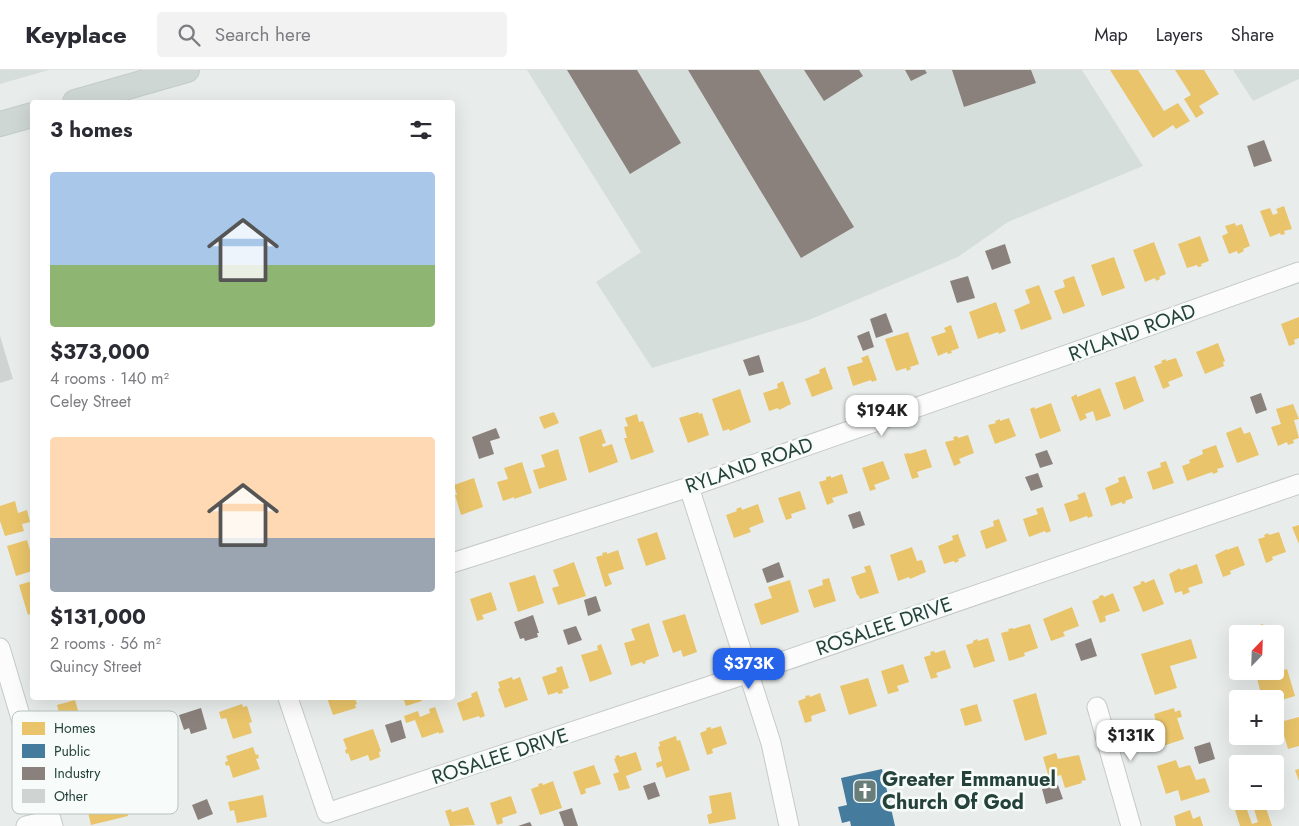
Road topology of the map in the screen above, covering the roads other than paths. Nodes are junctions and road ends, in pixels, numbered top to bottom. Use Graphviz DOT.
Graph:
graph roads {
  1 [pos="187,70"];
  2 [pos="82,100"];
  3 [pos="30,115"];
  4 [pos="0,124"];
  5 [pos="1299,272"];
  6 [pos="1299,484"];
  7 [pos="689,487"];
  8 [pos="455,562"];
  9 [pos="0,648"];
  10 [pos="749,673"];
  11 [pos="289,700"];
  12 [pos="1097,707"];
  13 [pos="19,711"];
  14 [pos="52,823"];
  15 [pos="26,826"];
  16 [pos="789,826"];
  17 [pos="1131,826"];
  1 -- 2 [label="main road"];
  3 -- 4 [label="main road"];
  5 -- 7 [label="street, RYLAND ROAD"];
  6 -- 10 [label="street, ROSALEE DRIVE"];
  7 -- 8 [label="street, RYLAND ROAD"];
  7 -- 10 [label="street"];
  9 -- 13 [label="street"];
  10 -- 11 [label="street, ROSALEE DRIVE"];
  10 -- 16 [label="street"];
  12 -- 17 [label="street"];
  14 -- 15 [label="street"];
}
